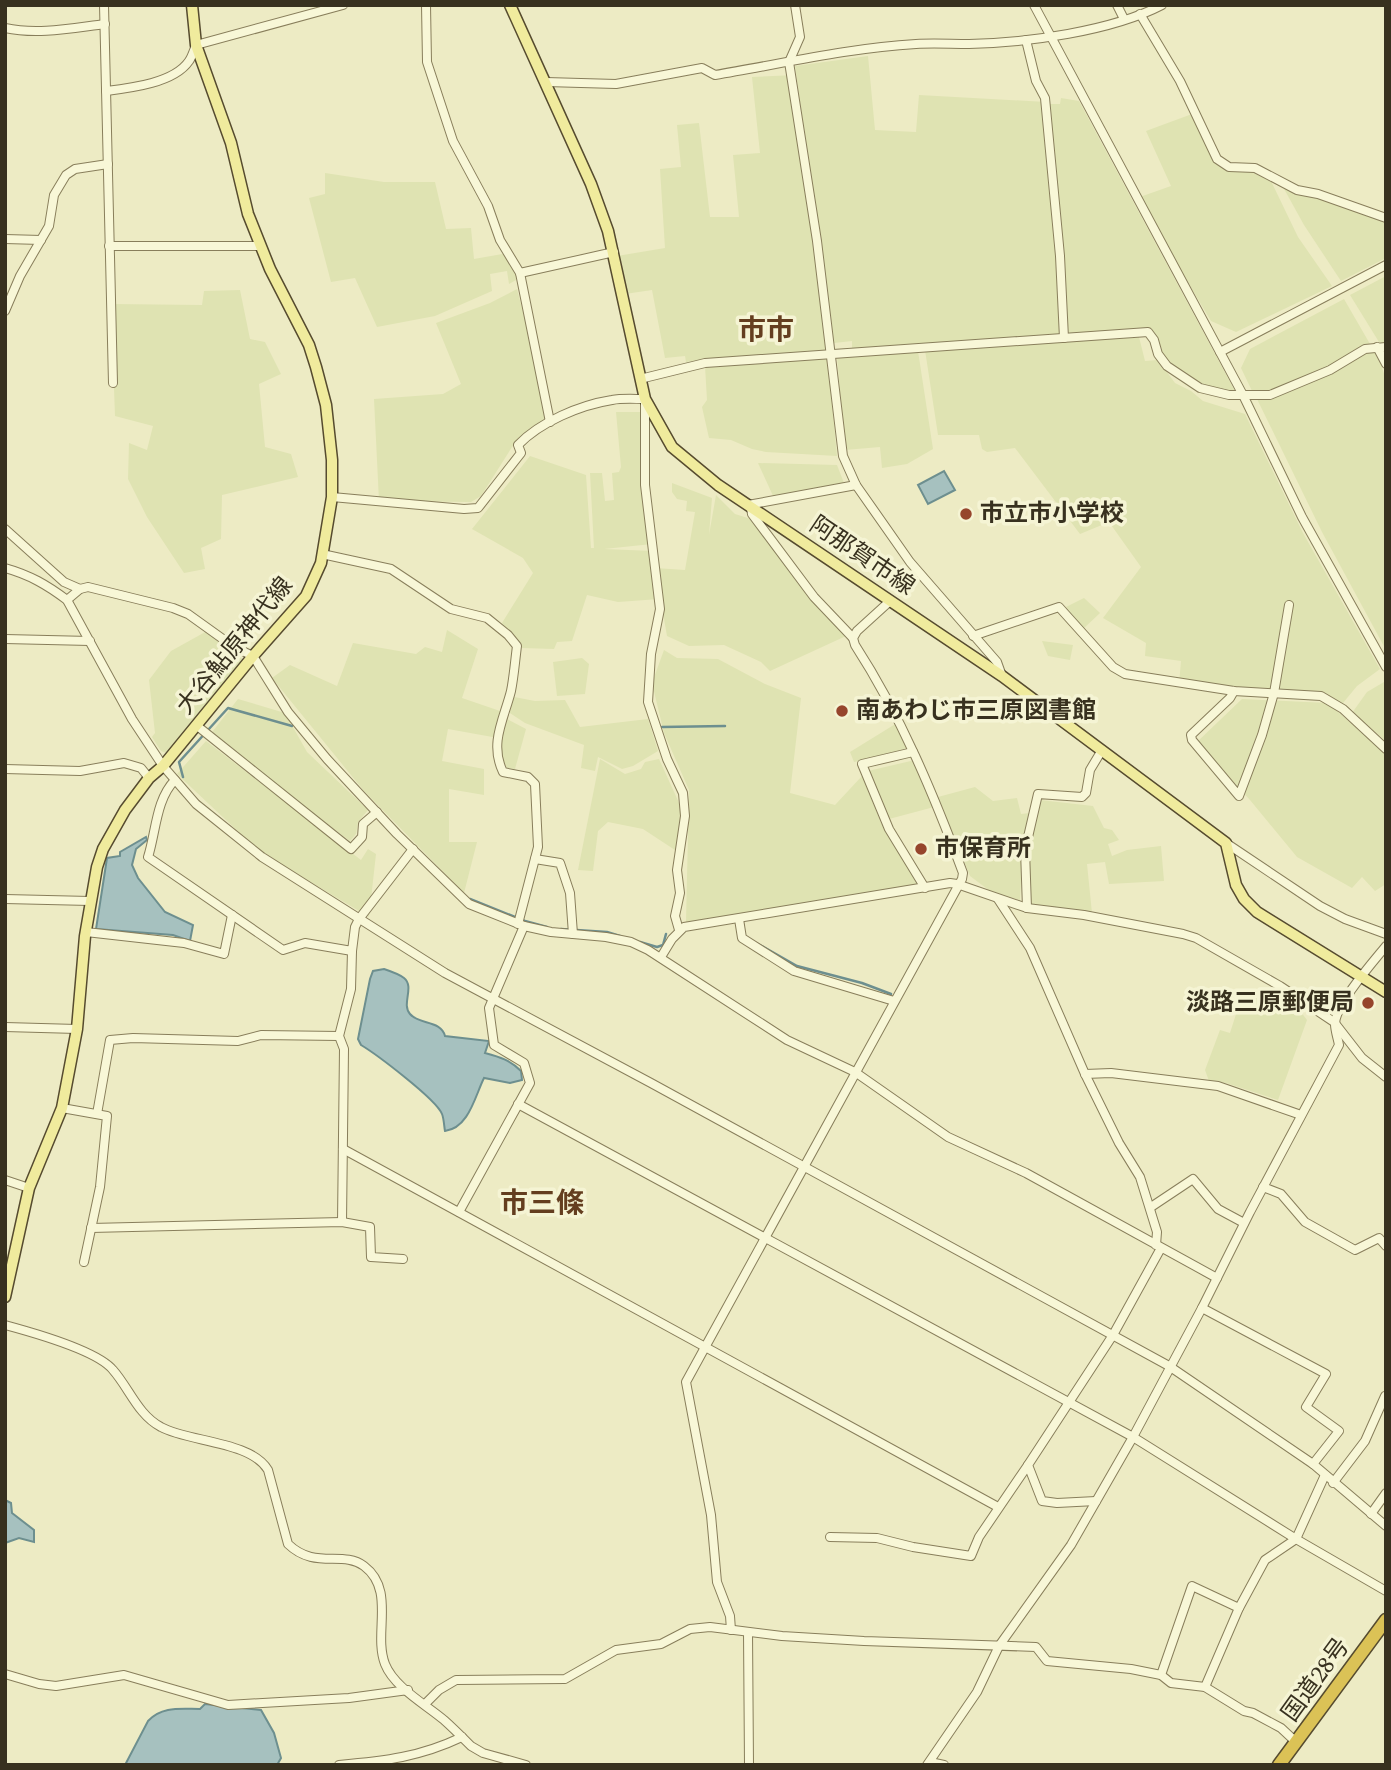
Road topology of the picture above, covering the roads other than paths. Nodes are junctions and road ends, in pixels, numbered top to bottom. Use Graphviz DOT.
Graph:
graph roads {
  1 [pos="104,5"];
  2 [pos="192,5"];
  3 [pos="343,5"];
  4 [pos="426,5"];
  5 [pos="510,5"];
  6 [pos="795,5"];
  7 [pos="1034,5"];
  8 [pos="1117,5"];
  9 [pos="1162,5"];
  10 [pos="1140,14"];
  11 [pos="1124,19"];
  12 [pos="105,24"];
  13 [pos="5,28"];
  14 [pos="1051,36"];
  15 [pos="1026,40"];
  16 [pos="196,45"];
  17 [pos="789,62"];
  18 [pos="545,82"];
  19 [pos="106,91"];
  20 [pos="108,164"];
  21 [pos="1386,218"];
  22 [pos="5,239"];
  23 [pos="41,240"];
  24 [pos="109,246"];
  25 [pos="261,246"];
  26 [pos="614,252"];
  27 [pos="1386,265"];
  28 [pos="520,273"];
  29 [pos="5,311"];
  30 [pos="1064,338"];
  31 [pos="1382,347"];
  32 [pos="1220,352"];
  33 [pos="833,354"];
  34 [pos="1386,364"];
  35 [pos="640,379"];
  36 [pos="113,383"];
  37 [pos="1243,395"];
  38 [pos="645,399"];
  39 [pos="550,422"];
  40 [pos="856,485"];
  41 [pos="332,497"];
  42 [pos="749,506"];
  43 [pos="5,529"];
  44 [pos="322,554"];
  45 [pos="5,568"];
  46 [pos="80,589"];
  47 [pos="67,600"];
  48 [pos="890,601"];
  49 [pos="1289,605"];
  50 [pos="973,636"];
  51 [pos="853,638"];
  52 [pos="5,639"];
  53 [pos="90,641"];
  54 [pos="253,656"];
  55 [pos="1386,667"];
  56 [pos="1002,676"];
  57 [pos="1234,691"];
  58 [pos="1274,693"];
  59 [pos="196,726"];
  60 [pos="1386,749"];
  61 [pos="1102,750"];
  62 [pos="913,752"];
  63 [pos="163,766"];
  64 [pos="5,769"];
  65 [pos="149,778"];
  66 [pos="175,780"];
  67 [pos="377,812"];
  68 [pos="1226,843"];
  69 [pos="413,849"];
  70 [pos="535,859"];
  71 [pos="957,884"];
  72 [pos="925,888"];
  73 [pos="5,899"];
  74 [pos="998,899"];
  75 [pos="90,901"];
  76 [pos="1027,908"];
  77 [pos="233,915"];
  78 [pos="359,919"];
  79 [pos="739,919"];
  80 [pos="521,925"];
  81 [pos="679,930"];
  82 [pos="86,932"];
  83 [pos="572,934"];
  84 [pos="1386,934"];
  85 [pos="1386,946"];
  86 [pos="352,951"];
  87 [pos="661,957"];
  88 [pos="1361,976"];
  89 [pos="1386,992"];
  90 [pos="492,999"];
  91 [pos="894,1001"];
  92 [pos="1334,1022"];
  93 [pos="5,1027"];
  94 [pos="77,1028"];
  95 [pos="339,1036"];
  96 [pos="855,1072"];
  97 [pos="1085,1074"];
  98 [pos="1386,1076"];
  99 [pos="519,1104"];
  100 [pos="62,1108"];
  101 [pos="97,1114"];
  102 [pos="1301,1115"];
  103 [pos="343,1149"];
  104 [pos="803,1166"];
  105 [pos="5,1180"];
  106 [pos="1263,1187"];
  107 [pos="29,1188"];
  108 [pos="1151,1207"];
  109 [pos="459,1212"];
  110 [pos="342,1222"];
  111 [pos="1244,1223"];
  112 [pos="91,1228"];
  113 [pos="766,1236"];
  114 [pos="1386,1246"];
  115 [pos="1158,1247"];
  116 [pos="402,1259"];
  117 [pos="84,1262"];
  118 [pos="1217,1278"];
  119 [pos="5,1297"];
  120 [pos="1202,1308"];
  121 [pos="5,1325"];
  122 [pos="1113,1335"];
  123 [pos="706,1347"];
  124 [pos="1169,1366"];
  125 [pos="1385,1396"];
  126 [pos="1068,1402"];
  127 [pos="1133,1437"];
  128 [pos="1313,1464"];
  129 [pos="1028,1465"];
  130 [pos="1325,1475"];
  131 [pos="1333,1483"];
  132 [pos="1386,1493"];
  133 [pos="1096,1501"];
  134 [pos="998,1507"];
  135 [pos="1371,1514"];
  136 [pos="1386,1526"];
  137 [pos="830,1537"];
  138 [pos="1296,1539"];
  139 [pos="1386,1591"];
  140 [pos="1239,1608"];
  141 [pos="1386,1620"];
  142 [pos="731,1630"];
  143 [pos="748,1632"];
  144 [pos="999,1647"];
  145 [pos="5,1674"];
  146 [pos="1161,1675"];
  147 [pos="1205,1687"];
  148 [pos="408,1690"];
  149 [pos="425,1704"];
  150 [pos="462,1737"];
  151 [pos="1296,1742"];
  152 [pos="929,1763"];
  153 [pos="339,1765"];
  154 [pos="526,1765"];
  155 [pos="749,1765"];
  156 [pos="944,1765"];
  157 [pos="1279,1765"];
  1 -- 12 [label="street"];
  2 -- 16 [label="main road, 大谷鮎原神代線"];
  3 -- 16 [label="street"];
  4 -- 28 [label="street"];
  5 -- 18 [label="main road, 阿那賀市線"];
  6 -- 17 [label="street"];
  7 -- 14 [label="street"];
  8 -- 11 [label="street"];
  9 -- 10 [label="street"];
  10 -- 11 [label="street"];
  10 -- 21 [label="street"];
  11 -- 14 [label="street"];
  12 -- 13 [label="street"];
  12 -- 19 [label="street"];
  14 -- 15 [label="street"];
  14 -- 32 [label="street"];
  15 -- 17 [label="street"];
  15 -- 30 [label="street"];
  16 -- 19 [label="street"];
  16 -- 25 [label="main road, 大谷鮎原神代線"];
  17 -- 18 [label="street"];
  17 -- 33 [label="street"];
  18 -- 26 [label="main road, 阿那賀市線"];
  19 -- 20 [label="street"];
  20 -- 23 [label="street"];
  20 -- 24 [label="street"];
  22 -- 23 [label="street"];
  23 -- 29 [label="street"];
  24 -- 25 [label="street"];
  24 -- 36 [label="street"];
  25 -- 41 [label="main road, 大谷鮎原神代線"];
  26 -- 28 [label="street"];
  26 -- 35 [label="main road, 阿那賀市線"];
  27 -- 32 [label="street"];
  28 -- 39 [label="street"];
  30 -- 33 [label="street"];
  30 -- 37 [label="street"];
  31 -- 34 [label="street"];
  31 -- 37 [label="street"];
  32 -- 37 [label="street"];
  33 -- 35 [label="street"];
  33 -- 40 [label="street"];
  35 -- 38 [label="main road, 阿那賀市線"];
  37 -- 55 [label="street"];
  38 -- 39 [label="street"];
  38 -- 42 [label="main road, 阿那賀市線"];
  38 -- 81 [label="street"];
  39 -- 41 [label="street"];
  40 -- 42 [label="street"];
  40 -- 50 [label="street"];
  41 -- 44 [label="main road, 大谷鮎原神代線"];
  42 -- 48 [label="main road, 阿那賀市線"];
  42 -- 51 [label="street"];
  43 -- 46 [label="street"];
  44 -- 54 [label="main road, 大谷鮎原神代線"];
  44 -- 70 [label="street"];
  45 -- 47 [label="street"];
  46 -- 47 [label="street"];
  46 -- 54 [label="street"];
  47 -- 53 [label="street"];
  48 -- 51 [label="street"];
  48 -- 56 [label="main road, 阿那賀市線"];
  49 -- 58 [label="street"];
  50 -- 56 [label="street"];
  50 -- 57 [label="street"];
  51 -- 62 [label="street"];
  52 -- 53 [label="street"];
  53 -- 63 [label="street"];
  54 -- 59 [label="main road, 大谷鮎原神代線"];
  54 -- 67 [label="street"];
  56 -- 61 [label="main road, 阿那賀市線"];
  57 -- 58 [label="street"];
  57 -- 58 [label="street"];
  58 -- 60 [label="street"];
  59 -- 63 [label="main road, 大谷鮎原神代線"];
  59 -- 67 [label="street"];
  61 -- 68 [label="main road, 阿那賀市線"];
  61 -- 76 [label="street"];
  62 -- 71 [label="street"];
  62 -- 72 [label="street"];
  63 -- 65 [label="main road, 大谷鮎原神代線"];
  63 -- 66 [label="street"];
  64 -- 65 [label="street"];
  65 -- 75 [label="main road, 大谷鮎原神代線"];
  66 -- 77 [label="street"];
  66 -- 78 [label="street"];
  67 -- 69 [label="street"];
  68 -- 84 [label="street"];
  68 -- 88 [label="main road"];
  69 -- 78 [label="street"];
  69 -- 80 [label="street"];
  70 -- 80 [label="street"];
  70 -- 83 [label="street"];
  71 -- 72 [label="street"];
  71 -- 74 [label="street"];
  71 -- 91 [label="street"];
  72 -- 79 [label="street"];
  73 -- 75 [label="street"];
  74 -- 76 [label="street"];
  74 -- 97 [label="street"];
  75 -- 82 [label="main road, 大谷鮎原神代線"];
  76 -- 92 [label="street"];
  77 -- 82 [label="street"];
  77 -- 86 [label="street"];
  78 -- 86 [label="street"];
  78 -- 90 [label="street"];
  79 -- 81 [label="street"];
  79 -- 91 [label="street"];
  80 -- 83 [label="street"];
  80 -- 90 [label="street"];
  81 -- 87 [label="street"];
  82 -- 94 [label="main road, 大谷鮎原神代線"];
  83 -- 87 [label="street"];
  85 -- 88 [label="street"];
  86 -- 95 [label="street"];
  87 -- 96 [label="street"];
  88 -- 89 [label="main road"];
  88 -- 92 [label="street"];
  90 -- 99 [label="street"];
  90 -- 104 [label="street"];
  91 -- 96 [label="street"];
  92 -- 98 [label="street"];
  92 -- 102 [label="street"];
  93 -- 94 [label="street"];
  94 -- 100 [label="main road, 大谷鮎原神代線"];
  95 -- 101 [label="street"];
  95 -- 103 [label="street"];
  96 -- 104 [label="street"];
  96 -- 115 [label="street"];
  97 -- 102 [label="street"];
  97 -- 108 [label="street"];
  99 -- 109 [label="street"];
  99 -- 113 [label="street"];
  100 -- 101 [label="street"];
  100 -- 107 [label="main road, 大谷鮎原神代線"];
  101 -- 112 [label="street"];
  102 -- 106 [label="street"];
  103 -- 109 [label="street"];
  103 -- 110 [label="street"];
  104 -- 113 [label="street"];
  104 -- 122 [label="street"];
  105 -- 107 [label="street"];
  106 -- 111 [label="street"];
  106 -- 114 [label="street"];
  107 -- 119 [label="main road, 大谷鮎原神代線"];
  108 -- 111 [label="street"];
  108 -- 115 [label="street"];
  109 -- 123 [label="street"];
  110 -- 112 [label="street"];
  110 -- 116 [label="street"];
  111 -- 118 [label="street"];
  112 -- 117 [label="street"];
  113 -- 123 [label="street"];
  113 -- 126 [label="street"];
  115 -- 118 [label="street"];
  115 -- 122 [label="street"];
  118 -- 120 [label="street"];
  120 -- 124 [label="street"];
  120 -- 128 [label="street"];
  121 -- 148 [label="street"];
  122 -- 124 [label="street"];
  122 -- 126 [label="street"];
  123 -- 134 [label="street"];
  123 -- 142 [label="street"];
  124 -- 127 [label="street"];
  124 -- 128 [label="street"];
  125 -- 131 [label="street"];
  126 -- 127 [label="street"];
  126 -- 129 [label="street"];
  127 -- 133 [label="street"];
  127 -- 138 [label="street"];
  128 -- 130 [label="street"];
  129 -- 133 [label="street"];
  129 -- 134 [label="street"];
  130 -- 131 [label="street"];
  130 -- 138 [label="street"];
  131 -- 135 [label="street"];
  132 -- 135 [label="street"];
  133 -- 144 [label="street"];
  134 -- 137 [label="street"];
  135 -- 136 [label="street"];
  138 -- 139 [label="street"];
  138 -- 140 [label="street"];
  140 -- 146 [label="street"];
  140 -- 147 [label="street"];
  141 -- 151 [label="highway, 国道28号"];
  142 -- 143 [label="street"];
  142 -- 149 [label="street"];
  143 -- 144 [label="street"];
  143 -- 155 [label="street"];
  144 -- 146 [label="street"];
  144 -- 152 [label="street"];
  145 -- 148 [label="street"];
  146 -- 147 [label="street"];
  147 -- 151 [label="street"];
  148 -- 149 [label="street"];
  149 -- 150 [label="street"];
  150 -- 153 [label="street"];
  150 -- 154 [label="street"];
  151 -- 157 [label="highway, 国道28号"];
  152 -- 156 [label="street"];
}
